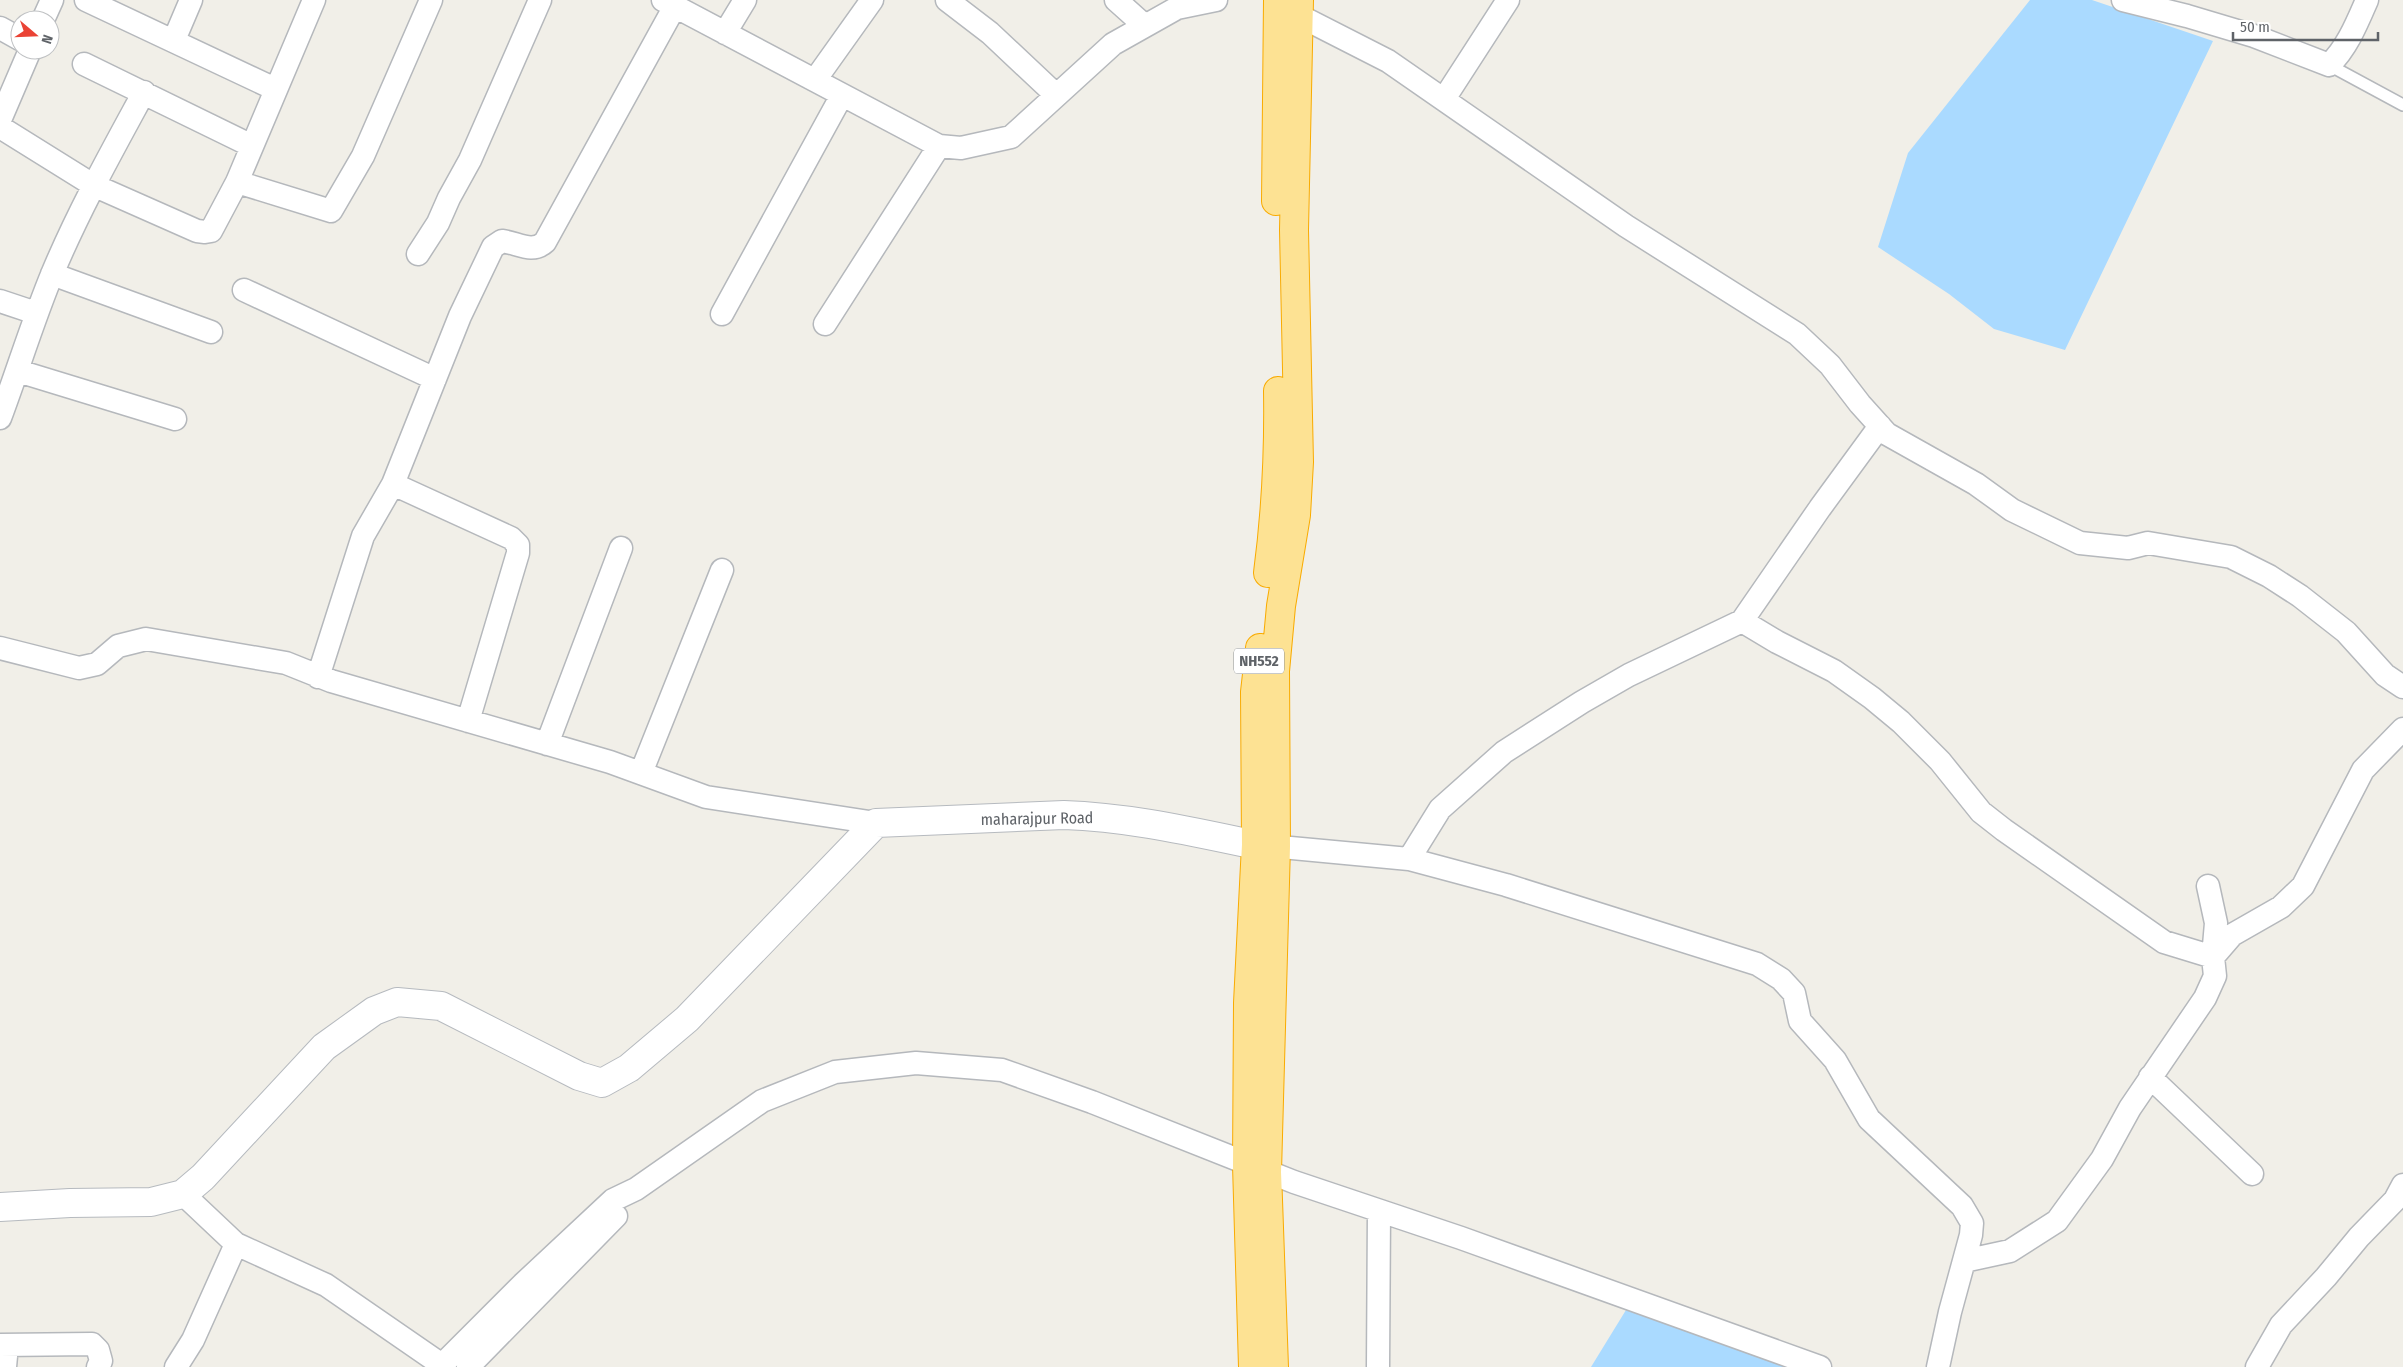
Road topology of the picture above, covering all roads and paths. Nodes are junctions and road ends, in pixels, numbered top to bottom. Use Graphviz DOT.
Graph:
graph roads {
  1 [pos="86,0"];
  2 [pos="191,0"];
  3 [pos="314,0"];
  4 [pos="431,0"];
  5 [pos="540,0"];
  6 [pos="745,0"];
  7 [pos="872,0"];
  8 [pos="947,0"];
  9 [pos="1116,0"];
  10 [pos="1216,0"];
  11 [pos="1508,0"];
  12 [pos="2123,0"];
  13 [pos="2367,0"];
  14 [pos="669,3"];
  15 [pos="1289,5"];
  16 [pos="1145,26"];
  17 [pos="725,33"];
  18 [pos="174,40"];
  19 [pos="26,60"];
  20 [pos="84,64"];
  21 [pos="2329,65"];
  22 [pos="815,80"];
  23 [pos="275,89"];
  24 [pos="144,92"];
  25 [pos="842,95"];
  26 [pos="1056,95"];
  27 [pos="1444,99"];
  28 [pos="2403,105"];
  29 [pos="0,120"];
  30 [pos="0,127"];
  31 [pos="252,146"];
  32 [pos="939,146"];
  33 [pos="236,182"];
  34 [pos="93,185"];
  35 [pos="418,254"];
  36 [pos="52,274"];
  37 [pos="244,290"];
  38 [pos="0,301"];
  39 [pos="36,313"];
  40 [pos="722,314"];
  41 [pos="826,324"];
  42 [pos="211,332"];
  43 [pos="18,371"];
  44 [pos="435,378"];
  45 [pos="0,418"];
  46 [pos="175,419"];
  47 [pos="1880,426"];
  48 [pos="393,484"];
  49 [pos="621,548"];
  50 [pos="722,570"];
  51 [pos="1742,621"];
  52 [pos="0,648"];
  53 [pos="318,677"];
  54 [pos="2403,687"];
  55 [pos="468,721"];
  56 [pos="2403,729"];
  57 [pos="547,744"];
  58 [pos="641,773"];
  59 [pos="876,824"];
  60 [pos="1266,845"];
  61 [pos="1409,859"];
  62 [pos="2208,886"];
  63 [pos="2213,957"];
  64 [pos="2150,1077"];
  65 [pos="1257,1169"];
  66 [pos="2252,1174"];
  67 [pos="2403,1185"];
  68 [pos="636,1189"];
  69 [pos="182,1194"];
  70 [pos="0,1207"];
  71 [pos="1379,1211"];
  72 [pos="236,1244"];
  73 [pos="1964,1262"];
  74 [pos="4,1353"];
  75 [pos="1939,1364"];
  76 [pos="441,1366"];
  77 [pos="98,1367"];
  78 [pos="176,1367"];
  79 [pos="468,1367"];
  80 [pos="1266,1367"];
  81 [pos="1378,1367"];
  82 [pos="1820,1367"];
  83 [pos="2257,1367"];
  1 -- 18 [label="street"];
  2 -- 18 [label="street"];
  3 -- 23 [label="street"];
  4 -- 33 [label="street"];
  5 -- 35 [label="street"];
  6 -- 17 [label="street"];
  7 -- 22 [label="street"];
  8 -- 26 [label="street"];
  9 -- 16 [label="street"];
  10 -- 16 [label="street"];
  11 -- 27 [label="street"];
  12 -- 21 [label="street"];
  13 -- 21 [label="street"];
  14 -- 17 [label="street"];
  14 -- 44 [label="street"];
  15 -- 27 [label="street"];
  15 -- 60 [label="highway, NH552"];
  16 -- 26 [label="street"];
  17 -- 22 [label="street"];
  18 -- 23 [label="street"];
  19 -- 29 [label="street"];
  20 -- 24 [label="street"];
  21 -- 28 [label="lane"];
  22 -- 25 [label="street"];
  23 -- 31 [label="street"];
  24 -- 31 [label="street"];
  24 -- 34 [label="street"];
  25 -- 32 [label="street"];
  25 -- 40 [label="street"];
  26 -- 32 [label="street"];
  27 -- 47 [label="street"];
  30 -- 34 [label="street"];
  31 -- 33 [label="street"];
  32 -- 41 [label="street"];
  33 -- 34 [label="street"];
  34 -- 36 [label="street"];
  36 -- 39 [label="street"];
  36 -- 42 [label="street"];
  37 -- 44 [label="street"];
  38 -- 39 [label="street"];
  39 -- 43 [label="street"];
  43 -- 45 [label="street"];
  43 -- 46 [label="street"];
  44 -- 48 [label="street"];
  47 -- 51 [label="street"];
  47 -- 54 [label="street"];
  48 -- 53 [label="street"];
  48 -- 55 [label="street"];
  49 -- 57 [label="street"];
  50 -- 58 [label="street"];
  51 -- 61 [label="street"];
  51 -- 63 [label="street"];
  52 -- 53 [label="street"];
  53 -- 55 [label="street"];
  55 -- 57 [label="street"];
  56 -- 63 [label="street"];
  57 -- 58 [label="street"];
  58 -- 59 [label="street"];
  59 -- 60 [label="street, maharajpur Road"];
  59 -- 69 [label="street"];
  60 -- 61 [label="street"];
  60 -- 65 [label="highway, NH552"];
  61 -- 73 [label="street"];
  62 -- 63 [label="street"];
  63 -- 64 [label="street"];
  64 -- 66 [label="street"];
  64 -- 73 [label="street"];
  65 -- 68 [label="street"];
  65 -- 71 [label="street"];
  65 -- 80 [label="highway, NH552"];
  67 -- 83 [label="street"];
  68 -- 76 [label="street"];
  68 -- 79 [label="street"];
  69 -- 70 [label="street"];
  69 -- 72 [label="street"];
  71 -- 81 [label="street"];
  71 -- 82 [label="street"];
  72 -- 76 [label="street"];
  72 -- 78 [label="street"];
  73 -- 75 [label="street"];
  74 -- 77 [label="street"];
}
